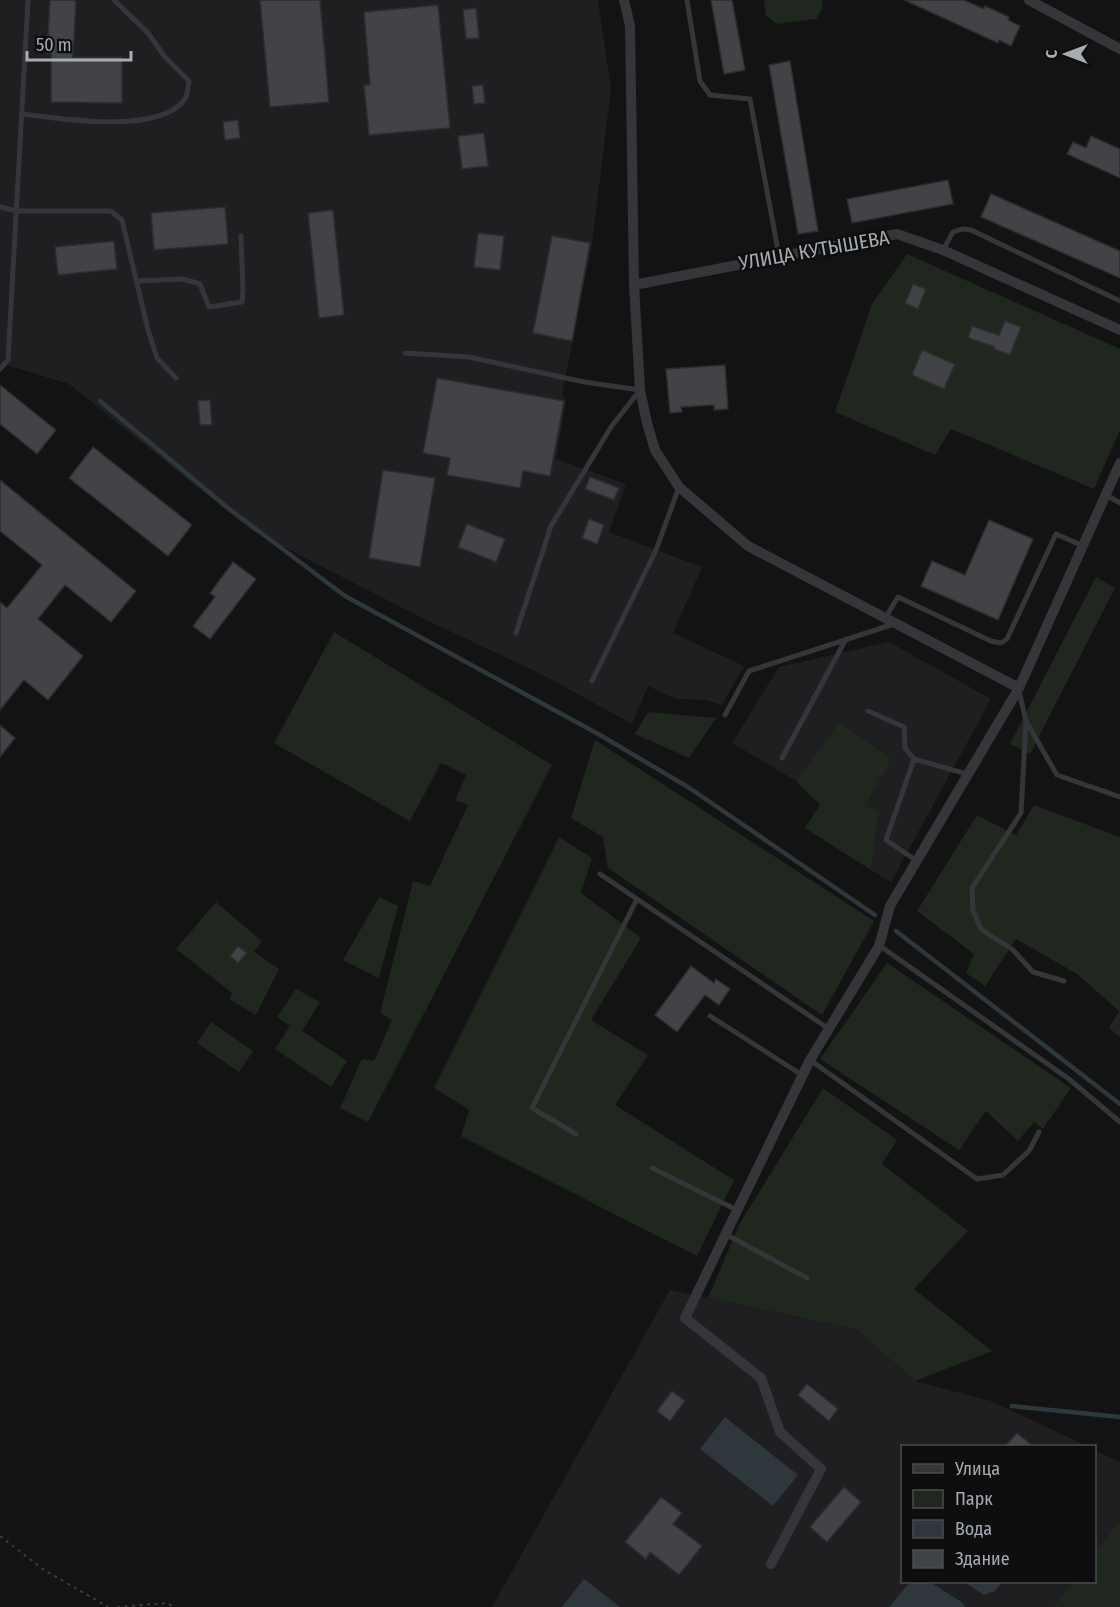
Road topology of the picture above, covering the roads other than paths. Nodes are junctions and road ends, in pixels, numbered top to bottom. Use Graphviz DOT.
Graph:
graph roads {
  1 [pos="28,0"];
  2 [pos="114,0"];
  3 [pos="624,0"];
  4 [pos="687,0"];
  5 [pos="1029,0"];
  6 [pos="1120,49"];
  7 [pos="23,114"];
  8 [pos="0,207"];
  9 [pos="17,211"];
  10 [pos="241,236"];
  11 [pos="943,250"];
  12 [pos="779,256"];
  13 [pos="137,281"];
  14 [pos="634,285"];
  15 [pos="1120,301"];
  16 [pos="1120,330"];
  17 [pos="405,353"];
  18 [pos="0,369"];
  19 [pos="176,378"];
  20 [pos="640,390"];
  21 [pos="1120,463"];
  22 [pos="679,487"];
  23 [pos="1106,495"];
  24 [pos="1120,504"];
  25 [pos="1083,546"];
  26 [pos="885,618"];
  27 [pos="896,623"];
  28 [pos="516,633"];
  29 [pos="846,639"];
  30 [pos="592,681"];
  31 [pos="1019,688"];
  32 [pos="868,711"];
  33 [pos="724,715"];
  34 [pos="1026,721"];
  35 [pos="782,758"];
  36 [pos="914,759"];
  37 [pos="968,774"];
  38 [pos="1120,798"];
  39 [pos="917,861"];
  40 [pos="600,874"];
  41 [pos="637,899"];
  42 [pos="879,946"];
  43 [pos="1064,981"];
  44 [pos="710,1016"];
  45 [pos="829,1029"];
  46 [pos="810,1060"];
  47 [pos="803,1076"];
  48 [pos="1120,1122"];
  49 [pos="1039,1132"];
  50 [pos="576,1134"];
  51 [pos="652,1168"];
  52 [pos="737,1210"];
  53 [pos="725,1234"];
  54 [pos="807,1278"];
  55 [pos="771,1564"];
  1 -- 7 [label="lane"];
  2 -- 7 [label="lane"];
  3 -- 14 [label="street"];
  4 -- 12 [label="lane"];
  5 -- 6 [label="street"];
  7 -- 9 [label="lane"];
  8 -- 9 [label="lane"];
  9 -- 13 [label="lane"];
  9 -- 18 [label="lane"];
  10 -- 13 [label="lane"];
  11 -- 12 [label="street, УЛИЦА КУТЫШЕВА"];
  11 -- 15 [label="lane"];
  11 -- 16 [label="street, УЛИЦА КУТЫШЕВА"];
  12 -- 14 [label="street, УЛИЦА КУТЫШЕВА"];
  13 -- 19 [label="lane"];
  14 -- 20 [label="street"];
  17 -- 20 [label="lane"];
  20 -- 22 [label="street"];
  20 -- 28 [label="lane"];
  21 -- 23 [label="street"];
  22 -- 26 [label="street"];
  22 -- 30 [label="lane"];
  23 -- 24 [label="lane"];
  23 -- 25 [label="street"];
  25 -- 26 [label="lane"];
  25 -- 31 [label="street"];
  26 -- 27 [label="street"];
  27 -- 29 [label="lane"];
  27 -- 31 [label="street"];
  29 -- 33 [label="lane"];
  29 -- 35 [label="lane"];
  31 -- 34 [label="lane"];
  31 -- 37 [label="street"];
  32 -- 36 [label="lane"];
  34 -- 38 [label="lane"];
  34 -- 43 [label="lane"];
  36 -- 37 [label="lane"];
  36 -- 39 [label="lane"];
  37 -- 39 [label="street"];
  39 -- 42 [label="street"];
  40 -- 41 [label="lane"];
  41 -- 45 [label="lane"];
  41 -- 50 [label="lane"];
  42 -- 45 [label="street"];
  42 -- 48 [label="lane"];
  44 -- 47 [label="lane"];
  45 -- 46 [label="street"];
  46 -- 47 [label="street"];
  46 -- 49 [label="lane"];
  47 -- 52 [label="street"];
  51 -- 52 [label="lane"];
  52 -- 53 [label="street"];
  53 -- 54 [label="lane"];
  53 -- 55 [label="street"];
}
